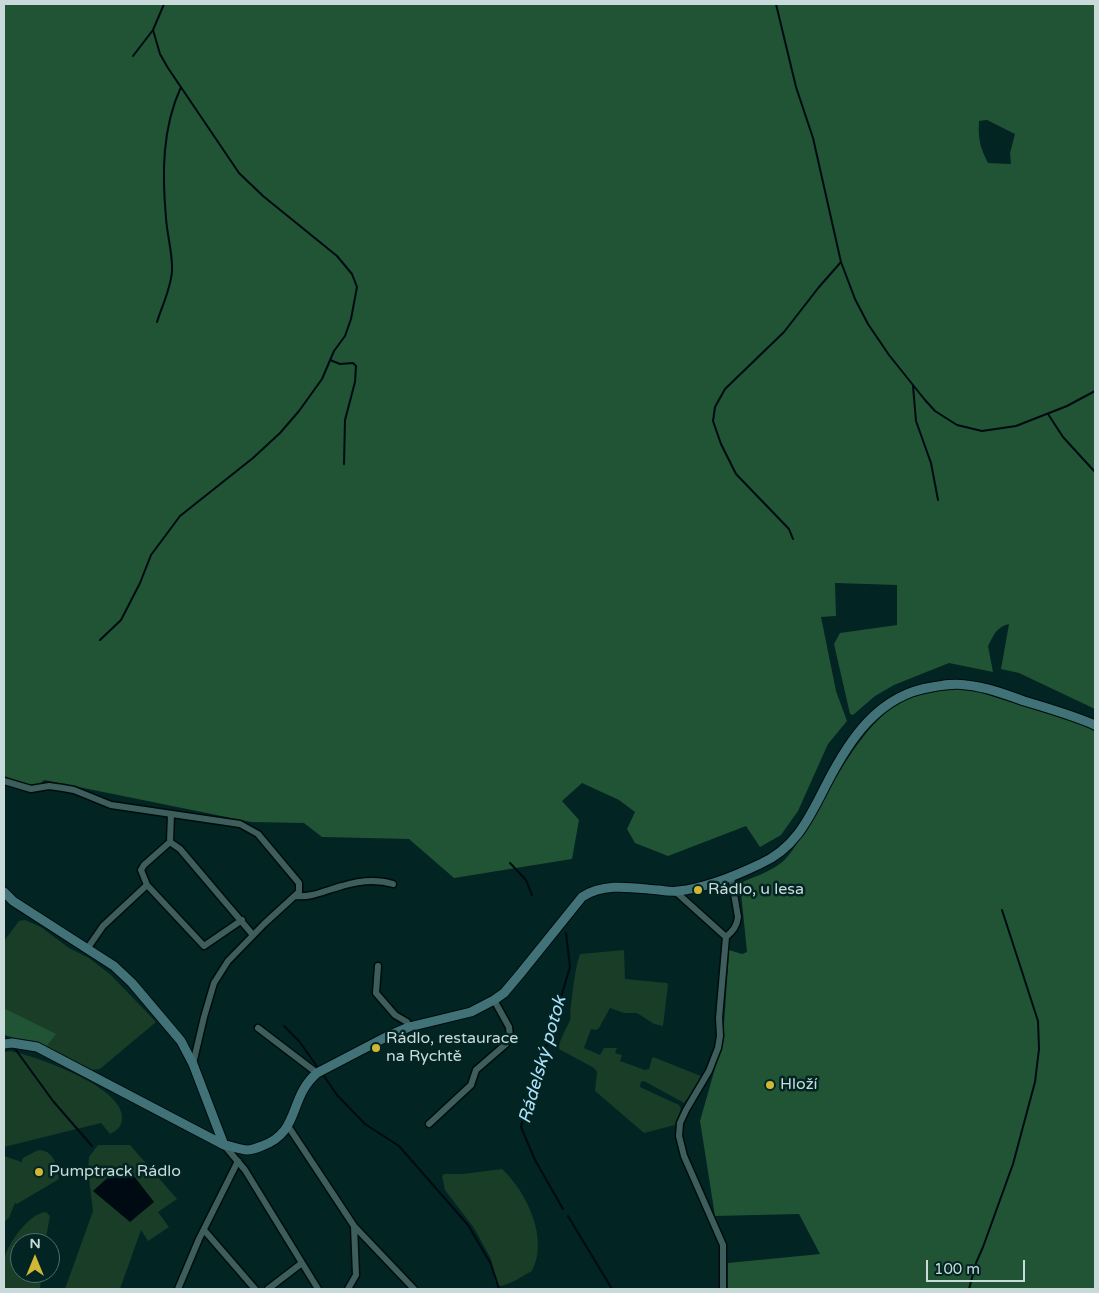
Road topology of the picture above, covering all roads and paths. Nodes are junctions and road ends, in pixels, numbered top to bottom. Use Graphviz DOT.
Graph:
graph roads {
  1 [pos="1095,725"];
  2 [pos="4,781"];
  3 [pos="172,814"];
  4 [pos="170,842"];
  5 [pos="730,876"];
  6 [pos="393,884"];
  7 [pos="147,885"];
  8 [pos="4,892"];
  9 [pos="676,892"];
  10 [pos="295,896"];
  11 [pos="242,920"];
  12 [pos="253,935"];
  13 [pos="726,937"];
  14 [pos="87,949"];
  15 [pos="378,966"];
  16 [pos="494,1000"];
  17 [pos="409,1027"];
  18 [pos="258,1028"];
  19 [pos="4,1044"];
  20 [pos="193,1064"];
  21 [pos="316,1074"];
  22 [pos="429,1124"];
  23 [pos="288,1126"];
  24 [pos="224,1145"];
  25 [pos="238,1161"];
  26 [pos="354,1226"];
  27 [pos="204,1230"];
  28 [pos="302,1263"];
  29 [pos="178,1289"];
  30 [pos="255,1289"];
  31 [pos="268,1289"];
  32 [pos="318,1289"];
  33 [pos="348,1289"];
  34 [pos="414,1289"];
  35 [pos="723,1289"];
  1 -- 5 [label="street"];
  2 -- 3 [label="street"];
  3 -- 4 [label="street"];
  3 -- 10 [label="street"];
  4 -- 7 [label="street"];
  4 -- 11 [label="street"];
  5 -- 9 [label="street"];
  5 -- 13 [label="street"];
  6 -- 10 [label="street"];
  7 -- 11 [label="street"];
  7 -- 14 [label="street"];
  8 -- 14 [label="street"];
  9 -- 13 [label="street"];
  9 -- 16 [label="street"];
  10 -- 12 [label="street"];
  11 -- 12 [label="street"];
  12 -- 20 [label="street"];
  13 -- 35 [label="street"];
  14 -- 20 [label="street"];
  15 -- 17 [label="street"];
  16 -- 17 [label="street"];
  16 -- 22 [label="street"];
  17 -- 21 [label="street"];
  18 -- 21 [label="street"];
  19 -- 24 [label="street"];
  20 -- 24 [label="street"];
  21 -- 23 [label="street"];
  23 -- 24 [label="street"];
  23 -- 26 [label="street"];
  24 -- 25 [label="street"];
  25 -- 27 [label="street"];
  25 -- 28 [label="street"];
  26 -- 33 [label="street"];
  26 -- 34 [label="street"];
  27 -- 29 [label="street"];
  27 -- 30 [label="street"];
  28 -- 31 [label="street"];
  28 -- 32 [label="street"];
}
